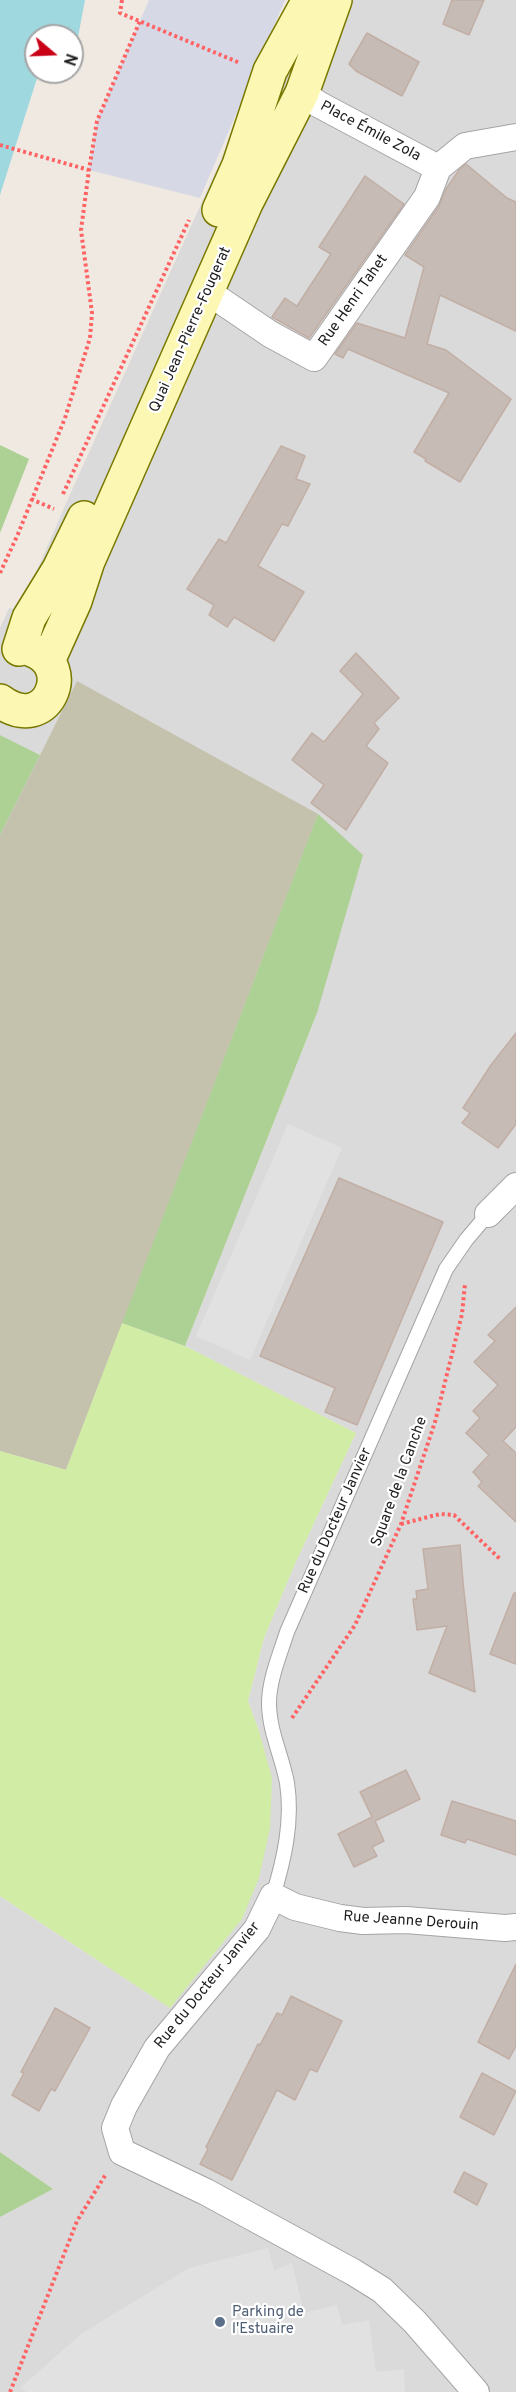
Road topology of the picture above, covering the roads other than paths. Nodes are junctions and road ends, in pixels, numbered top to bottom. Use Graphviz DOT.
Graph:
graph roads {
  1 [pos="309,0"];
  2 [pos="335,0"];
  3 [pos="302,93"];
  4 [pos="516,136"];
  5 [pos="438,168"];
  6 [pos="208,292"];
  7 [pos="23,656"];
  8 [pos="4,713"];
  9 [pos="516,1185"];
  10 [pos="488,1214"];
  11 [pos="273,1896"];
  12 [pos="516,1927"];
  13 [pos="476,2392"];
  1 -- 7 [label="main road, Quai Jean-Pierre-Fougerat"];
  2 -- 3 [label="main road, Quai Jean-Pierre-Fougerat"];
  3 -- 5 [label="street, Place Émile Zola"];
  3 -- 6 [label="main road, Quai Jean-Pierre-Fougerat"];
  4 -- 5 [label="street"];
  5 -- 6 [label="street, Rue Henri Tahet"];
  6 -- 7 [label="main road, Quai Jean-Pierre-Fougerat"];
  7 -- 8 [label="main road, Quai Jean-Pierre-Fougerat"];
  9 -- 10 [label="street, Rue du Docteur Janvier"];
  10 -- 11 [label="lane, Rue du Docteur Janvier"];
  11 -- 12 [label="street, Rue Jeanne Derouin"];
  11 -- 13 [label="street, Rue du Docteur Janvier"];
}
